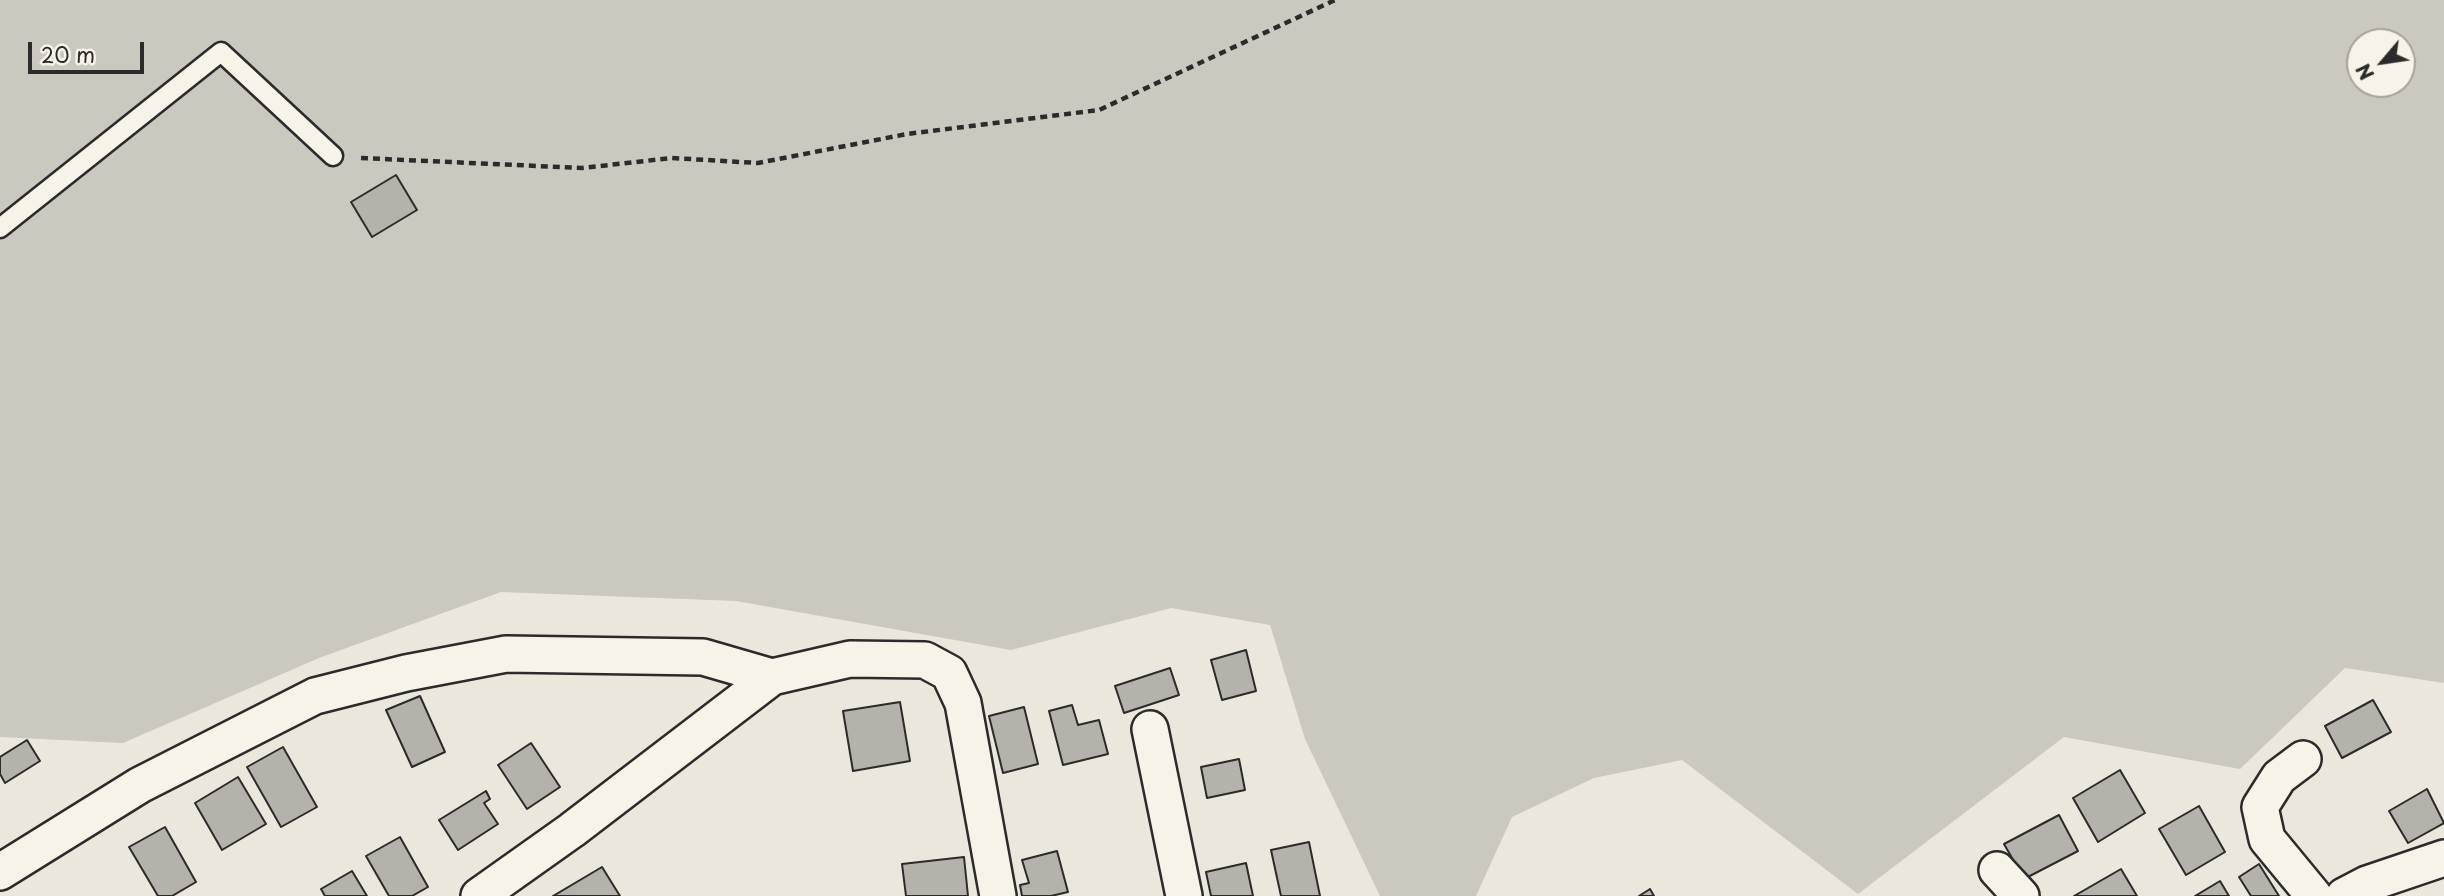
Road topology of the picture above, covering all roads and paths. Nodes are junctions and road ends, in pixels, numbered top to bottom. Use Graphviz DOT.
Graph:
graph roads {
  1 [pos="1335,0"];
  2 [pos="333,156"];
  3 [pos="0,228"];
  4 [pos="772,677"];
  5 [pos="1150,729"];
  6 [pos="2303,759"];
  7 [pos="2444,858"];
  8 [pos="1997,870"];
  9 [pos="0,872"];
  10 [pos="480,896"];
  11 [pos="998,896"];
  12 [pos="1184,896"];
  13 [pos="2021,896"];
  14 [pos="2314,896"];
  15 [pos="2344,896"];
  1 -- 2 [label="path"];
  2 -- 3 [label="lane"];
  4 -- 9 [label="street"];
  4 -- 10 [label="street"];
  4 -- 11 [label="street"];
  5 -- 12 [label="street"];
  6 -- 14 [label="street"];
  7 -- 15 [label="street"];
  8 -- 13 [label="street"];
}
